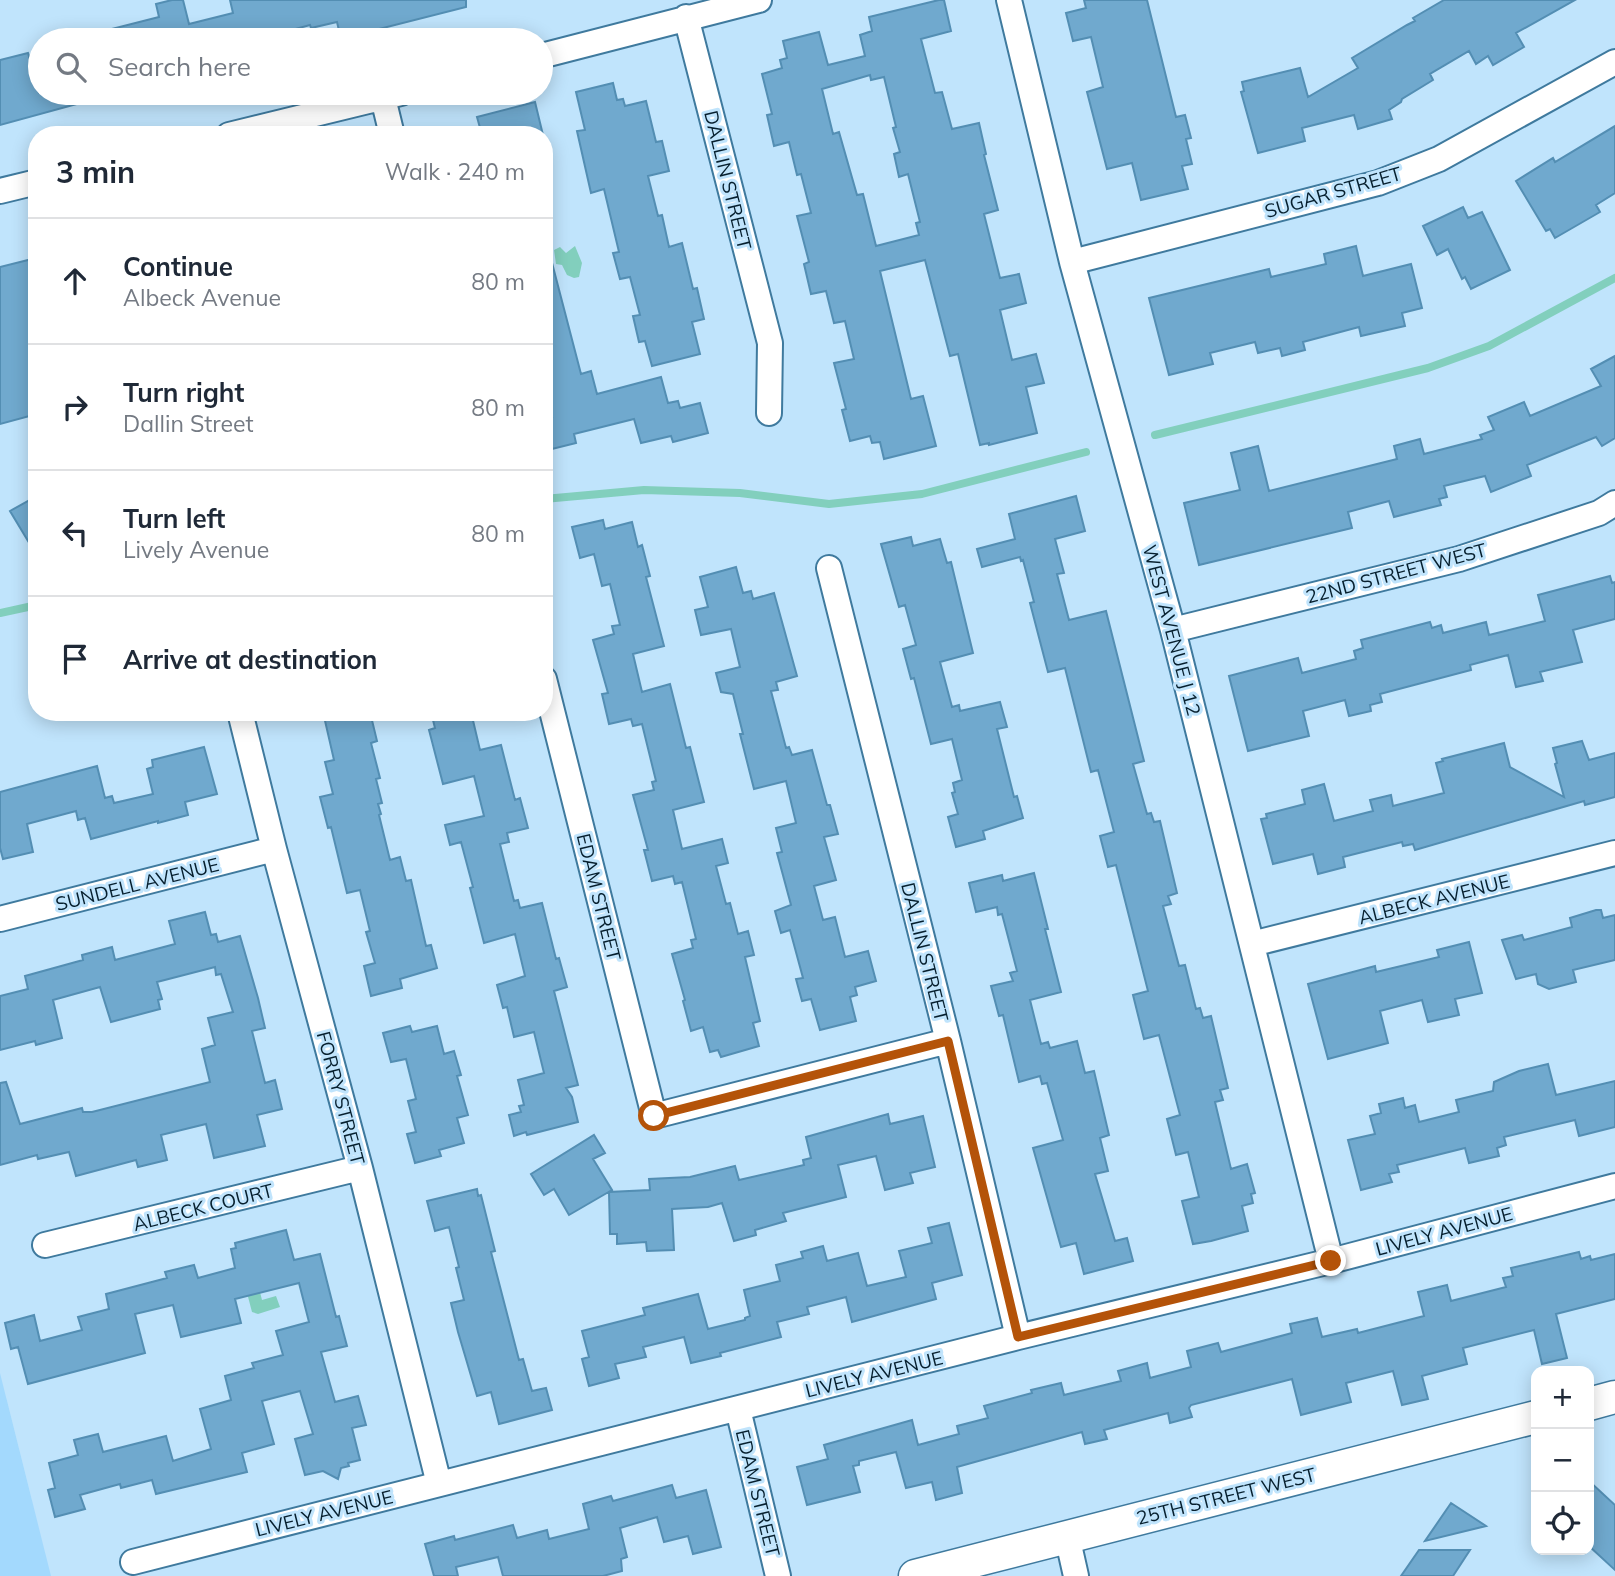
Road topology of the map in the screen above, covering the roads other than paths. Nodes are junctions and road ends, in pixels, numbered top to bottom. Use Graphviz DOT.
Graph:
graph roads {
  1 [pos="759,0"];
  2 [pos="1009,0"];
  3 [pos="686,17"];
  4 [pos="553,53"];
  5 [pos="1615,62"];
  6 [pos="351,105"];
  7 [pos="392,105"];
  8 [pos="266,126"];
  9 [pos="393,126"];
  10 [pos="28,183"];
  11 [pos="0,191"];
  12 [pos="1072,262"];
  13 [pos="769,413"];
  14 [pos="1615,503"];
  15 [pos="829,568"];
  16 [pos="1173,630"];
  17 [pos="553,715"];
  18 [pos="242,721"];
  19 [pos="274,849"];
  20 [pos="1615,853"];
  21 [pos="0,919"];
  22 [pos="1252,944"];
  23 [pos="948,1041"];
  24 [pos="360,1168"];
  25 [pos="1615,1186"];
  26 [pos="46,1245"];
  27 [pos="1331,1261"];
  28 [pos="1018,1337"];
  29 [pos="1615,1397"];
  30 [pos="1594,1403"];
  31 [pos="738,1409"];
  32 [pos="1531,1419"];
  33 [pos="439,1484"];
  34 [pos="1067,1536"];
  35 [pos="133,1562"];
  36 [pos="778,1576"];
  37 [pos="915,1576"];
  38 [pos="1076,1576"];
  1 -- 3 [label="street"];
  2 -- 12 [label="street, WEST AVENUE J 12"];
  3 -- 4 [label="street"];
  3 -- 13 [label="street, DALLIN STREET"];
  5 -- 12 [label="street, SUGAR STREET"];
  6 -- 8 [label="street"];
  7 -- 9 [label="street"];
  10 -- 11 [label="street"];
  12 -- 16 [label="street, WEST AVENUE J 12"];
  14 -- 16 [label="street, 22ND STREET WEST"];
  15 -- 23 [label="street, DALLIN STREET"];
  16 -- 22 [label="street, WEST AVENUE J 12"];
  17 -- 23 [label="street, EDAM STREET"];
  18 -- 19 [label="street, FORRY STREET"];
  19 -- 21 [label="street, SUNDELL AVENUE"];
  19 -- 24 [label="street, FORRY STREET"];
  20 -- 22 [label="street, ALBECK AVENUE"];
  22 -- 27 [label="street, WEST AVENUE J 12"];
  23 -- 28 [label="street, DALLIN STREET"];
  24 -- 26 [label="street, ALBECK COURT"];
  24 -- 33 [label="street, FORRY STREET"];
  25 -- 27 [label="street, LIVELY AVENUE"];
  27 -- 28 [label="street, LIVELY AVENUE"];
  28 -- 31 [label="street, LIVELY AVENUE"];
  29 -- 30 [label="street"];
  31 -- 33 [label="street, LIVELY AVENUE"];
  31 -- 36 [label="street, EDAM STREET"];
  32 -- 34 [label="street, 25TH STREET WEST"];
  33 -- 35 [label="street, LIVELY AVENUE"];
  34 -- 37 [label="street, 25TH STREET WEST"];
  34 -- 38 [label="street"];
}
